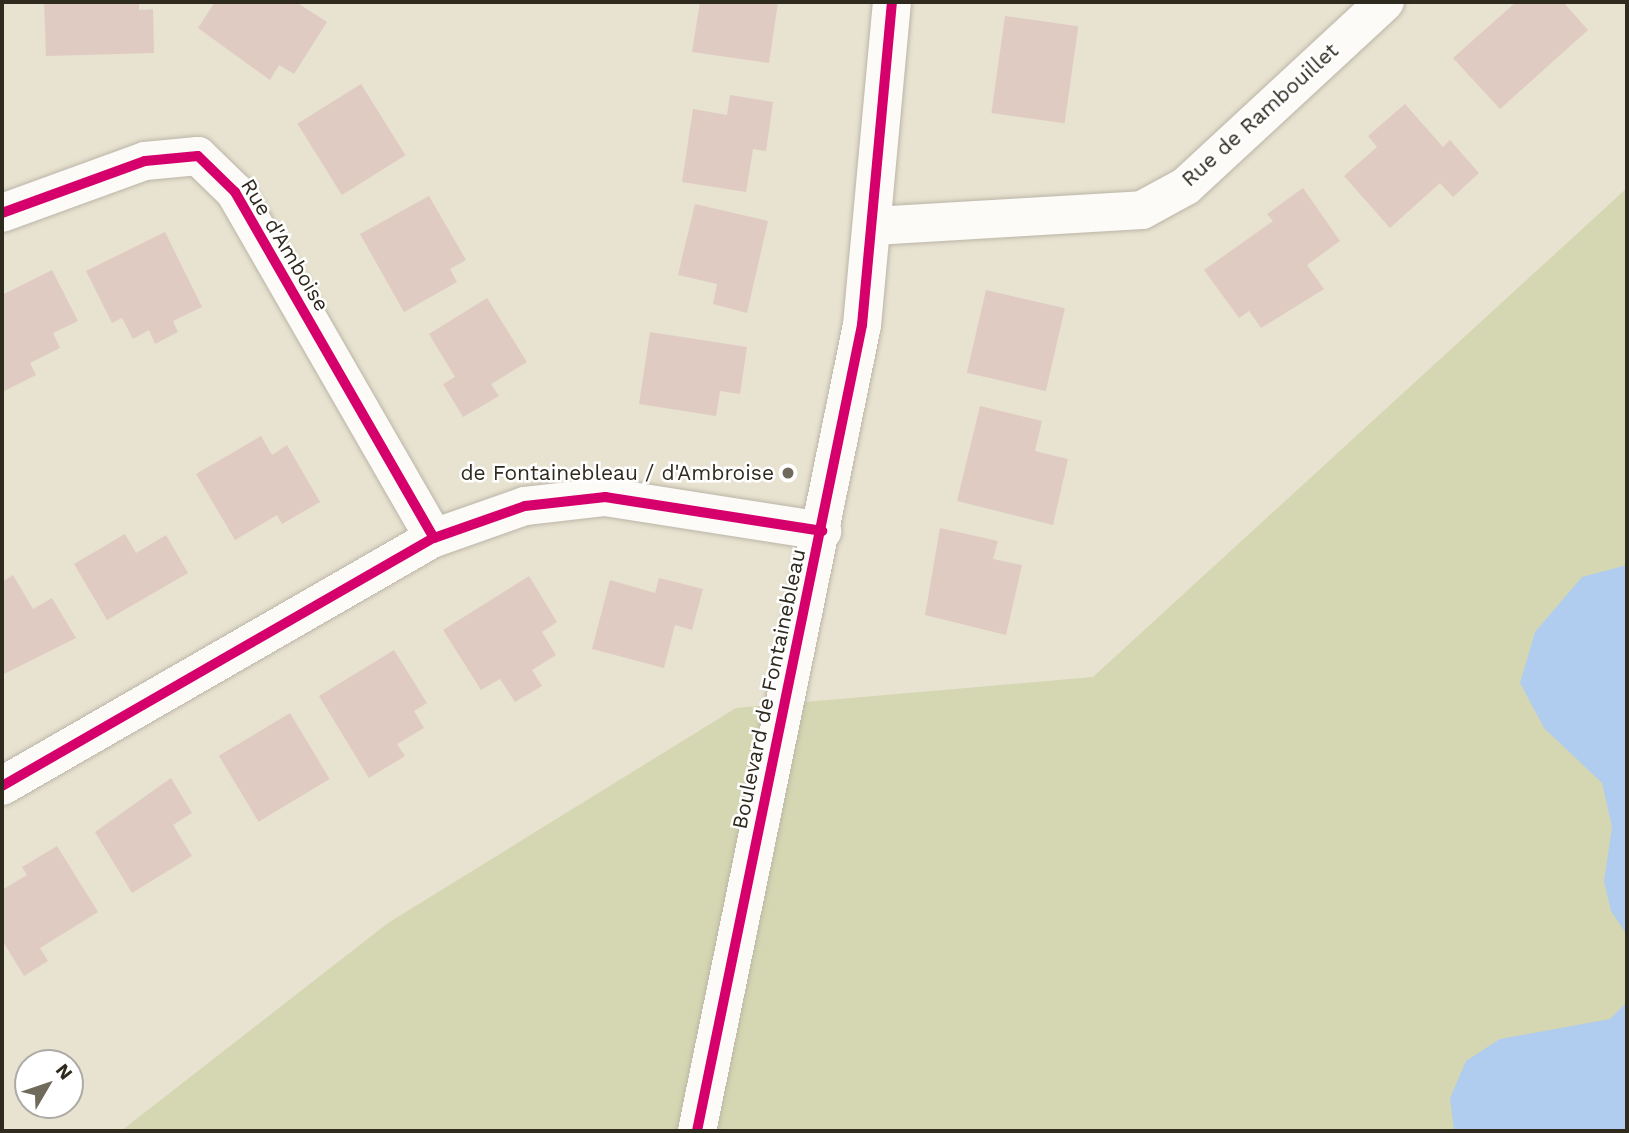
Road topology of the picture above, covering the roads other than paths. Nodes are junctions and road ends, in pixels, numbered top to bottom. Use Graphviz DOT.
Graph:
graph roads {
  1 [pos="892,2"];
  2 [pos="1385,2"];
  3 [pos="2,213"];
  4 [pos="874,226"];
  5 [pos="822,531"];
  6 [pos="434,538"];
  7 [pos="2,786"];
  8 [pos="697,1131"];
  1 -- 4 [label="street, Boulevard de Fontainebleau"];
  2 -- 4 [label="street, Rue de Rambouillet"];
  3 -- 6 [label="street, Rue d'Amboise"];
  4 -- 5 [label="street, Boulevard de Fontainebleau"];
  5 -- 6 [label="street"];
  5 -- 8 [label="street, Boulevard de Fontainebleau"];
  6 -- 7 [label="street"];
}
